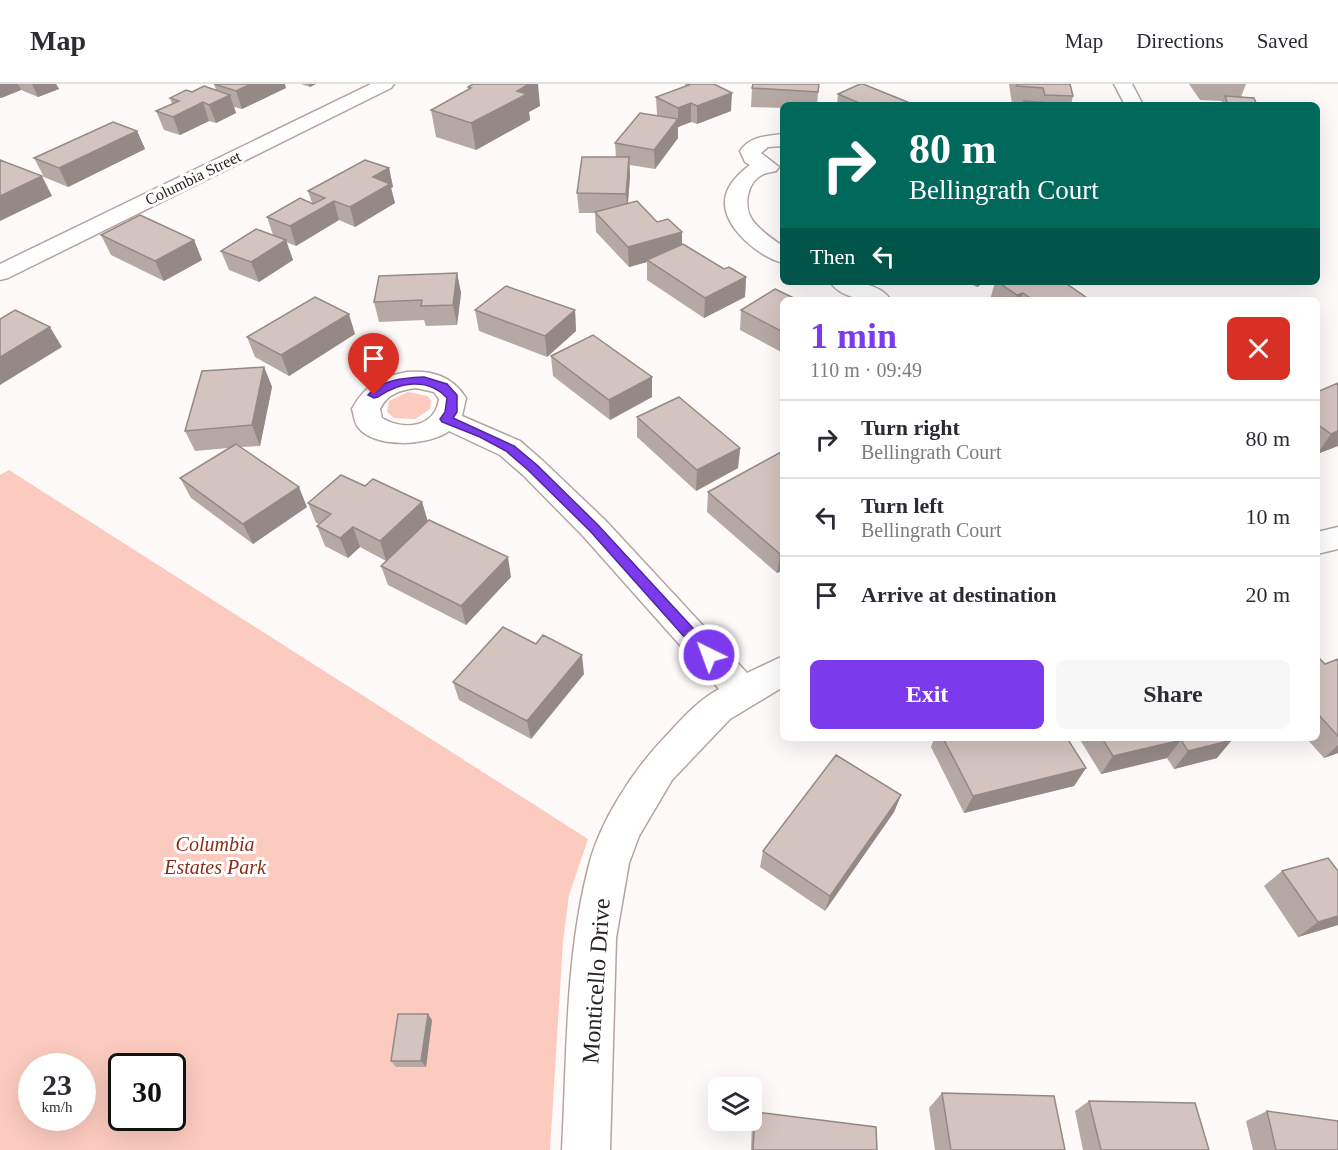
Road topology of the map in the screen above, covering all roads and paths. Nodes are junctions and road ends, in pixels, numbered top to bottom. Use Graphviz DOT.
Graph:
graph roads {
  1 [pos="385,84"];
  2 [pos="1124,84"];
  3 [pos="1133,102"];
  4 [pos="780,140"];
  5 [pos="772,166"];
  6 [pos="780,254"];
  7 [pos="0,273"];
  8 [pos="848,285"];
  9 [pos="873,297"];
  10 [pos="446,419"];
  11 [pos="1338,538"];
  12 [pos="1320,542"];
  13 [pos="780,672"];
  14 [pos="743,692"];
  15 [pos="586,1150"];
  1 -- 7 [label="street, Columbia Street"];
  2 -- 3 [label="street"];
  4 -- 5 [label="street"];
  5 -- 6 [label="street"];
  8 -- 9 [label="street"];
  10 -- 14 [label="street"];
  11 -- 12 [label="street"];
  13 -- 14 [label="street, Monticello Drive"];
  14 -- 15 [label="street, Monticello Drive"];
}
